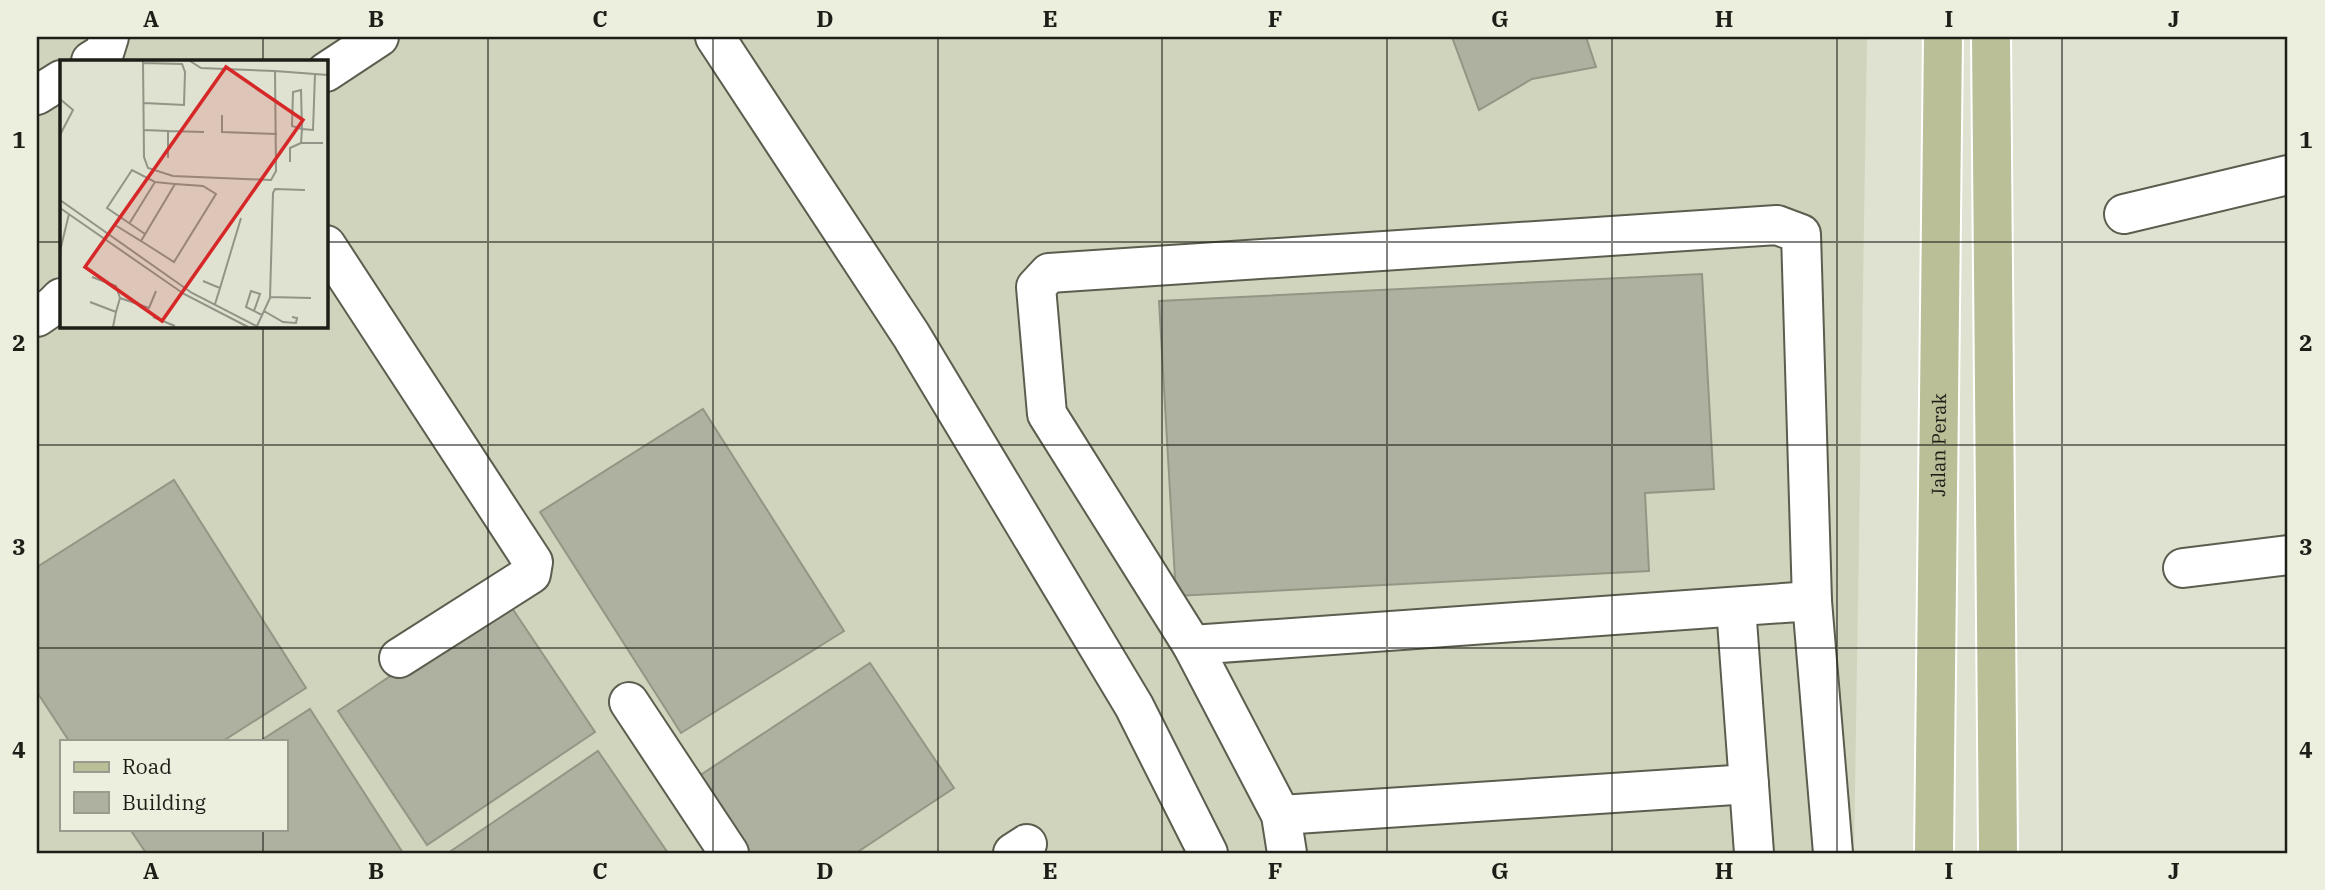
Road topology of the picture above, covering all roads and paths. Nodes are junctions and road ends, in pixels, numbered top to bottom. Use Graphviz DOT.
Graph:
graph roads {
  1 [pos="109,37"];
  2 [pos="379,37"];
  3 [pos="715,37"];
  4 [pos="1943,37"];
  5 [pos="1991,37"];
  6 [pos="93,60"];
  7 [pos="327,71"];
  8 [pos="60,81"];
  9 [pos="37,96"];
  10 [pos="2288,175"];
  11 [pos="2124,214"];
  12 [pos="327,247"];
  13 [pos="60,299"];
  14 [pos="37,317"];
  15 [pos="2288,555"];
  16 [pos="2183,568"];
  17 [pos="1812,601"];
  18 [pos="1736,607"];
  19 [pos="1192,645"];
  20 [pos="398,658"];
  21 [pos="629,702"];
  22 [pos="1749,784"];
  23 [pos="1281,815"];
  24 [pos="729,853"];
  25 [pos="1208,853"];
  26 [pos="1287,853"];
  27 [pos="1754,853"];
  28 [pos="1833,853"];
  29 [pos="1934,853"];
  30 [pos="1998,853"];
  1 -- 6 [label="lane"];
  2 -- 7 [label="lane"];
  3 -- 25 [label="lane"];
  4 -- 29 [label="main road, Jalan Perak"];
  5 -- 30 [label="main road"];
  8 -- 9 [label="lane"];
  10 -- 11 [label="lane"];
  12 -- 20 [label="lane"];
  13 -- 14 [label="lane"];
  15 -- 16 [label="lane"];
  17 -- 18 [label="lane"];
  17 -- 19 [label="lane"];
  17 -- 28 [label="lane"];
  18 -- 19 [label="lane"];
  18 -- 22 [label="lane"];
  19 -- 23 [label="lane"];
  21 -- 24 [label="lane"];
  22 -- 23 [label="lane"];
  22 -- 27 [label="lane"];
  23 -- 26 [label="lane"];
}
